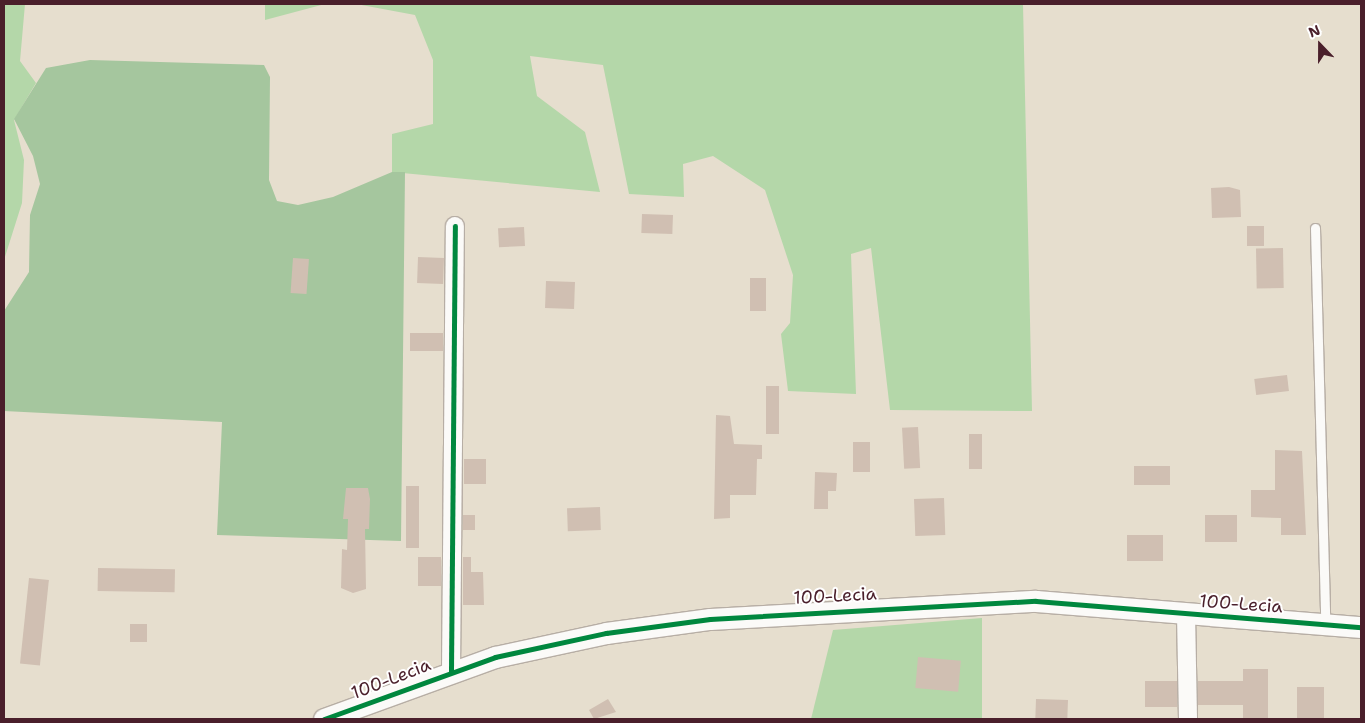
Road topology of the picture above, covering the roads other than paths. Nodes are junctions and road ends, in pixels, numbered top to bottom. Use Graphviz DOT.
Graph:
graph roads {
  1 [pos="455,226"];
  2 [pos="1316,228"];
  3 [pos="1186,614"];
  4 [pos="1325,623"];
  5 [pos="1361,627"];
  6 [pos="451,670"];
  7 [pos="324,719"];
  8 [pos="1188,719"];
  1 -- 6 [label="street"];
  2 -- 4 [label="lane"];
  3 -- 4 [label="street, 100-Lecia"];
  3 -- 6 [label="street, 100-Lecia"];
  3 -- 8 [label="street"];
  4 -- 5 [label="street, 100-Lecia"];
  6 -- 7 [label="street, 100-Lecia"];
}
